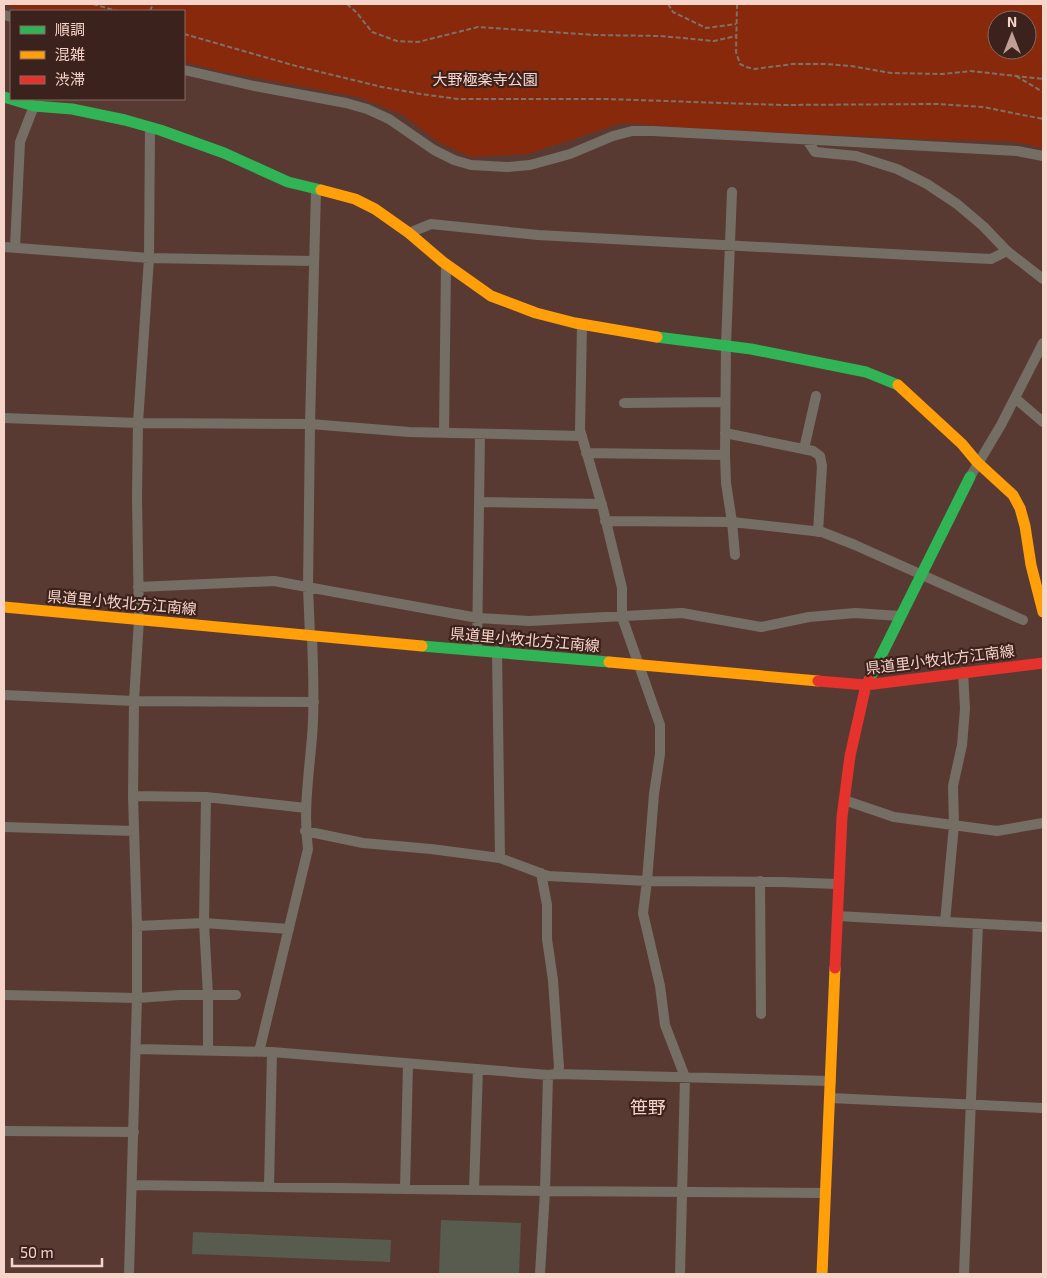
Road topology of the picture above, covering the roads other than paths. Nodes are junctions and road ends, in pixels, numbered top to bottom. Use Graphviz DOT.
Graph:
graph roads {
  1 [pos="185,70"];
  2 [pos="14,100"];
  3 [pos="34,106"];
  4 [pos="150,127"];
  5 [pos="807,140"];
  6 [pos="1043,156"];
  7 [pos="316,190"];
  8 [pos="732,192"];
  9 [pos="408,233"];
  10 [pos="730,246"];
  11 [pos="4,247"];
  12 [pos="15,247"];
  13 [pos="1007,250"];
  14 [pos="149,258"];
  15 [pos="314,261"];
  16 [pos="446,264"];
  17 [pos="1043,279"];
  18 [pos="582,324"];
  19 [pos="1043,343"];
  20 [pos="726,345"];
  21 [pos="816,396"];
  22 [pos="1015,398"];
  23 [pos="725,402"];
  24 [pos="624,403"];
  25 [pos="4,418"];
  26 [pos="1043,422"];
  27 [pos="138,423"];
  28 [pos="310,424"];
  29 [pos="444,433"];
  30 [pos="480,434"];
  31 [pos="725,434"];
  32 [pos="582,436"];
  33 [pos="804,449"];
  34 [pos="586,453"];
  35 [pos="725,455"];
  36 [pos="977,462"];
  37 [pos="970,477"];
  38 [pos="479,502"];
  39 [pos="602,504"];
  40 [pos="606,521"];
  41 [pos="732,522"];
  42 [pos="818,532"];
  43 [pos="735,555"];
  44 [pos="920,574"];
  45 [pos="138,587"];
  46 [pos="308,587"];
  47 [pos="4,607"];
  48 [pos="1043,612"];
  49 [pos="900,616"];
  50 [pos="622,617"];
  51 [pos="478,618"];
  52 [pos="139,619"];
  53 [pos="1023,620"];
  54 [pos="311,636"];
  55 [pos="477,650"];
  56 [pos="496,651"];
  57 [pos="1043,663"];
  58 [pos="638,666"];
  59 [pos="963,672"];
  60 [pos="866,685"];
  61 [pos="4,695"];
  62 [pos="134,701"];
  63 [pos="314,702"];
  64 [pos="134,796"];
  65 [pos="206,796"];
  66 [pos="844,800"];
  67 [pos="306,808"];
  68 [pos="1043,823"];
  69 [pos="954,826"];
  70 [pos="4,827"];
  71 [pos="134,831"];
  72 [pos="305,831"];
  73 [pos="500,858"];
  74 [pos="541,873"];
  75 [pos="647,881"];
  76 [pos="760,881"];
  77 [pos="838,884"];
  78 [pos="837,916"];
  79 [pos="946,922"];
  80 [pos="204,923"];
  81 [pos="978,924"];
  82 [pos="137,926"];
  83 [pos="1043,927"];
  84 [pos="289,929"];
  85 [pos="4,995"];
  86 [pos="208,995"];
  87 [pos="236,995"];
  88 [pos="137,998"];
  89 [pos="761,1014"];
  90 [pos="136,1049"];
  91 [pos="208,1051"];
  92 [pos="259,1052"];
  93 [pos="272,1052"];
  94 [pos="408,1064"];
  95 [pos="478,1069"];
  96 [pos="552,1074"];
  97 [pos="685,1077"];
  98 [pos="831,1081"];
  99 [pos="830,1098"];
  100 [pos="970,1105"];
  101 [pos="1043,1108"];
  102 [pos="4,1131"];
  103 [pos="134,1132"];
  104 [pos="132,1185"];
  105 [pos="269,1187"];
  106 [pos="405,1189"];
  107 [pos="474,1190"];
  108 [pos="545,1191"];
  109 [pos="684,1192"];
  110 [pos="825,1193"];
  111 [pos="130,1274"];
  112 [pos="540,1274"];
  113 [pos="680,1274"];
  114 [pos="822,1274"];
  115 [pos="964,1274"];
  1 -- 5 [label="street"];
  2 -- 3 [label="street"];
  3 -- 4 [label="street"];
  3 -- 12 [label="street"];
  4 -- 7 [label="street"];
  4 -- 14 [label="street"];
  5 -- 6 [label="street"];
  5 -- 13 [label="street"];
  7 -- 9 [label="street"];
  7 -- 15 [label="street"];
  8 -- 10 [label="street"];
  9 -- 10 [label="street"];
  9 -- 16 [label="street"];
  10 -- 13 [label="street"];
  10 -- 20 [label="street"];
  11 -- 12 [label="street"];
  12 -- 14 [label="street"];
  13 -- 17 [label="street"];
  14 -- 15 [label="street"];
  14 -- 27 [label="street"];
  15 -- 28 [label="street"];
  16 -- 18 [label="street"];
  16 -- 29 [label="street"];
  18 -- 20 [label="street"];
  18 -- 32 [label="street"];
  19 -- 22 [label="street"];
  20 -- 23 [label="street"];
  20 -- 36 [label="street"];
  21 -- 33 [label="street"];
  22 -- 26 [label="street"];
  22 -- 36 [label="street"];
  23 -- 24 [label="street"];
  23 -- 31 [label="street"];
  25 -- 27 [label="street"];
  27 -- 28 [label="street"];
  27 -- 45 [label="street"];
  28 -- 29 [label="street"];
  28 -- 46 [label="street"];
  29 -- 30 [label="street"];
  30 -- 32 [label="street"];
  30 -- 38 [label="street"];
  31 -- 33 [label="street"];
  31 -- 35 [label="street"];
  32 -- 34 [label="street"];
  33 -- 42 [label="street"];
  34 -- 35 [label="street"];
  34 -- 39 [label="street"];
  35 -- 41 [label="street"];
  36 -- 37 [label="street"];
  36 -- 48 [label="street"];
  37 -- 44 [label="street"];
  38 -- 39 [label="street"];
  38 -- 51 [label="street"];
  39 -- 40 [label="street"];
  40 -- 41 [label="street"];
  40 -- 50 [label="street"];
  41 -- 42 [label="street"];
  41 -- 43 [label="street"];
  42 -- 44 [label="street"];
  44 -- 49 [label="street"];
  44 -- 53 [label="street"];
  45 -- 46 [label="street"];
  45 -- 52 [label="street"];
  46 -- 51 [label="street"];
  46 -- 54 [label="street"];
  47 -- 52 [label="street, 県道里小牧北方江南線"];
  49 -- 50 [label="street"];
  49 -- 60 [label="street"];
  50 -- 51 [label="street"];
  50 -- 58 [label="street"];
  51 -- 55 [label="street"];
  52 -- 54 [label="street, 県道里小牧北方江南線"];
  52 -- 62 [label="street"];
  54 -- 55 [label="street, 県道里小牧北方江南線"];
  54 -- 63 [label="street"];
  55 -- 56 [label="street, 県道里小牧北方江南線"];
  56 -- 58 [label="street, 県道里小牧北方江南線"];
  56 -- 73 [label="street"];
  57 -- 59 [label="street, 県道里小牧北方江南線"];
  58 -- 60 [label="street, 県道里小牧北方江南線"];
  58 -- 75 [label="street"];
  59 -- 60 [label="street, 県道里小牧北方江南線"];
  59 -- 69 [label="street"];
  60 -- 66 [label="street"];
  61 -- 62 [label="street"];
  62 -- 63 [label="street"];
  62 -- 64 [label="street"];
  63 -- 67 [label="street"];
  64 -- 65 [label="street"];
  64 -- 71 [label="street"];
  65 -- 67 [label="street"];
  65 -- 80 [label="street"];
  66 -- 69 [label="street"];
  66 -- 77 [label="street"];
  67 -- 72 [label="street"];
  68 -- 69 [label="street"];
  69 -- 79 [label="street"];
  70 -- 71 [label="street"];
  71 -- 82 [label="street"];
  72 -- 73 [label="street"];
  72 -- 84 [label="street"];
  73 -- 74 [label="street"];
  74 -- 75 [label="street"];
  74 -- 96 [label="street"];
  75 -- 76 [label="street"];
  75 -- 97 [label="street"];
  76 -- 77 [label="street"];
  76 -- 89 [label="street"];
  77 -- 78 [label="street"];
  78 -- 79 [label="street"];
  78 -- 98 [label="street"];
  79 -- 81 [label="street"];
  80 -- 82 [label="street"];
  80 -- 84 [label="street"];
  80 -- 86 [label="street"];
  81 -- 83 [label="street"];
  81 -- 100 [label="street"];
  82 -- 88 [label="street"];
  84 -- 92 [label="street"];
  85 -- 88 [label="street"];
  86 -- 87 [label="street"];
  86 -- 88 [label="street"];
  86 -- 91 [label="street"];
  88 -- 90 [label="street"];
  90 -- 91 [label="street"];
  90 -- 103 [label="street"];
  91 -- 92 [label="street"];
  92 -- 93 [label="street"];
  93 -- 94 [label="street"];
  93 -- 105 [label="street"];
  94 -- 95 [label="street"];
  94 -- 106 [label="street"];
  95 -- 96 [label="street"];
  95 -- 107 [label="street"];
  96 -- 97 [label="street"];
  96 -- 108 [label="street"];
  97 -- 98 [label="street"];
  97 -- 109 [label="street"];
  98 -- 99 [label="street"];
  99 -- 100 [label="street"];
  99 -- 110 [label="street"];
  100 -- 101 [label="street"];
  100 -- 115 [label="street"];
  102 -- 103 [label="street"];
  103 -- 104 [label="street"];
  104 -- 105 [label="street"];
  104 -- 111 [label="street"];
  105 -- 106 [label="street"];
  106 -- 107 [label="street"];
  107 -- 108 [label="street"];
  108 -- 109 [label="street"];
  108 -- 112 [label="street"];
  109 -- 110 [label="street"];
  109 -- 113 [label="street"];
  110 -- 114 [label="street"];
}
